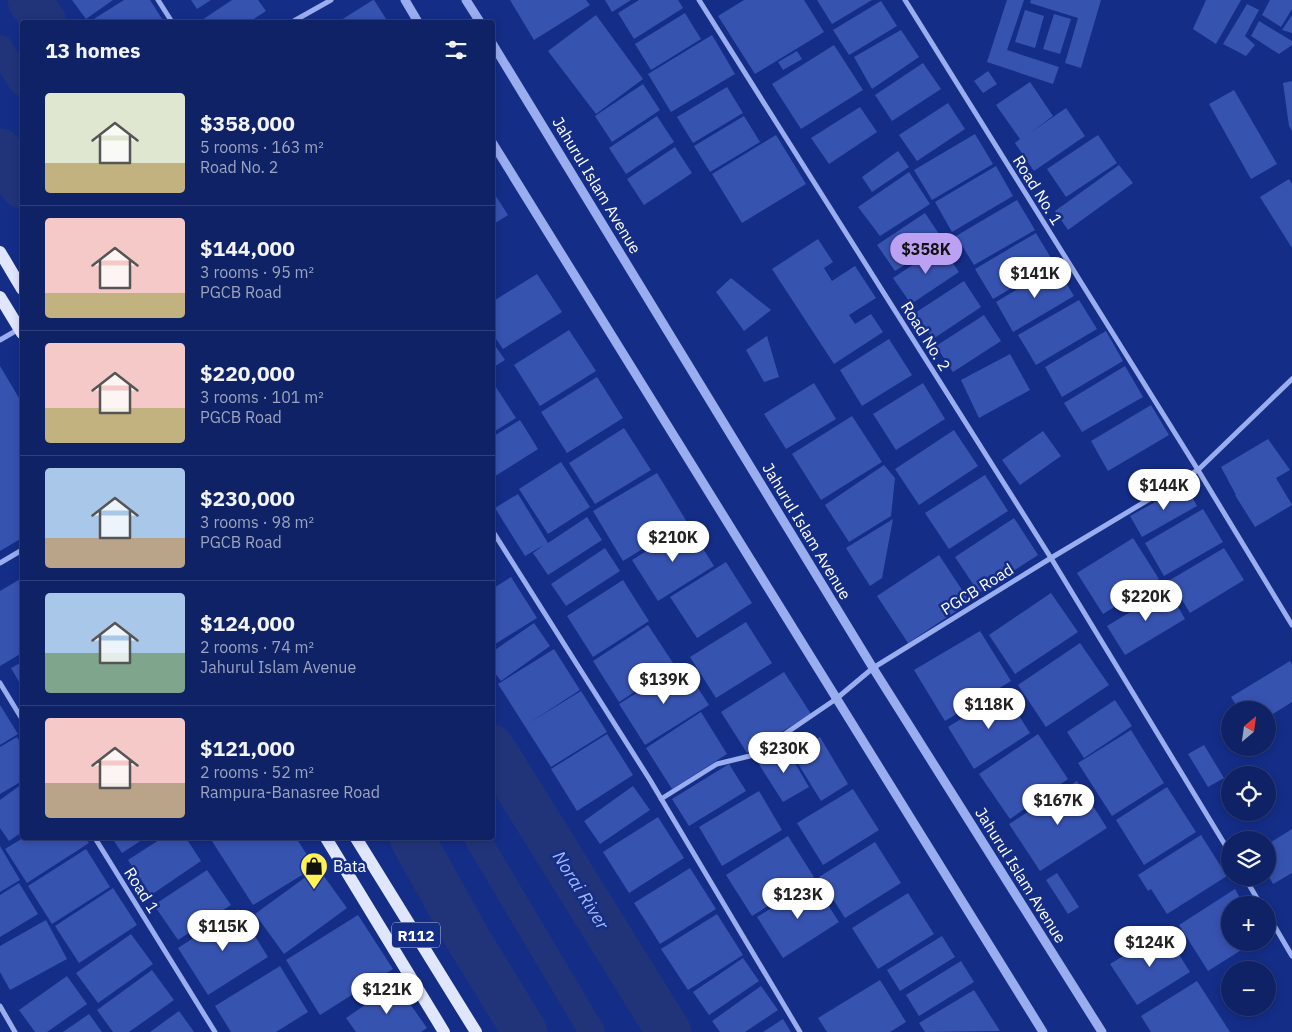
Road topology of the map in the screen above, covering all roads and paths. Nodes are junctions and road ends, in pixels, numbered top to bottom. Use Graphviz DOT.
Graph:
graph roads {
  1 [pos="158,0"];
  2 [pos="331,0"];
  3 [pos="405,0"];
  4 [pos="466,0"];
  5 [pos="699,0"];
  6 [pos="905,0"];
  7 [pos="171,20"];
  8 [pos="296,20"];
  9 [pos="417,20"];
  10 [pos="479,20"];
  11 [pos="495,48"];
  12 [pos="495,147"];
  13 [pos="0,252"];
  14 [pos="20,286"];
  15 [pos="0,297"];
  16 [pos="20,328"];
  17 [pos="20,330"];
  18 [pos="0,340"];
  19 [pos="1292,379"];
  20 [pos="1198,470"];
  21 [pos="495,535"];
  22 [pos="20,551"];
  23 [pos="1051,558"];
  24 [pos="0,563"];
  25 [pos="1292,625"];
  26 [pos="873,668"];
  27 [pos="0,683"];
  28 [pos="836,699"];
  29 [pos="20,716"];
  30 [pos="661,799"];
  31 [pos="1221,838"];
  32 [pos="96,840"];
  33 [pos="327,840"];
  34 [pos="357,840"];
  35 [pos="1276,929"];
  36 [pos="1292,956"];
  37 [pos="0,1006"];
  38 [pos="440,1031"];
  39 [pos="15,1032"];
  40 [pos="215,1032"];
  41 [pos="476,1032"];
  42 [pos="800,1032"];
  43 [pos="1043,1032"];
  44 [pos="1102,1032"];
  1 -- 7 [label="street"];
  2 -- 8 [label="street"];
  3 -- 9 [label="street"];
  4 -- 10 [label="street"];
  5 -- 23 [label="street, Road No. 2"];
  6 -- 20 [label="street, Road No. 1"];
  11 -- 26 [label="street, Jahurul Islam Avenue"];
  12 -- 28 [label="street"];
  13 -- 14 [label="main road"];
  15 -- 16 [label="main road"];
  17 -- 18 [label="street"];
  19 -- 20 [label="street, PGCB Road"];
  20 -- 23 [label="street, PGCB Road"];
  20 -- 25 [label="street, Road No. 1"];
  21 -- 30 [label="street"];
  22 -- 24 [label="street"];
  23 -- 26 [label="street, PGCB Road"];
  23 -- 31 [label="street, Road No. 2"];
  26 -- 28 [label="street, PGCB Road"];
  26 -- 44 [label="street, Jahurul Islam Avenue"];
  27 -- 29 [label="street"];
  28 -- 30 [label="street, PGCB Road"];
  28 -- 43 [label="street"];
  30 -- 42 [label="street"];
  32 -- 40 [label="street, Road 1"];
  33 -- 38 [label="main road, R112"];
  34 -- 41 [label="main road, R112"];
  35 -- 36 [label="street"];
  37 -- 39 [label="street"];
}
